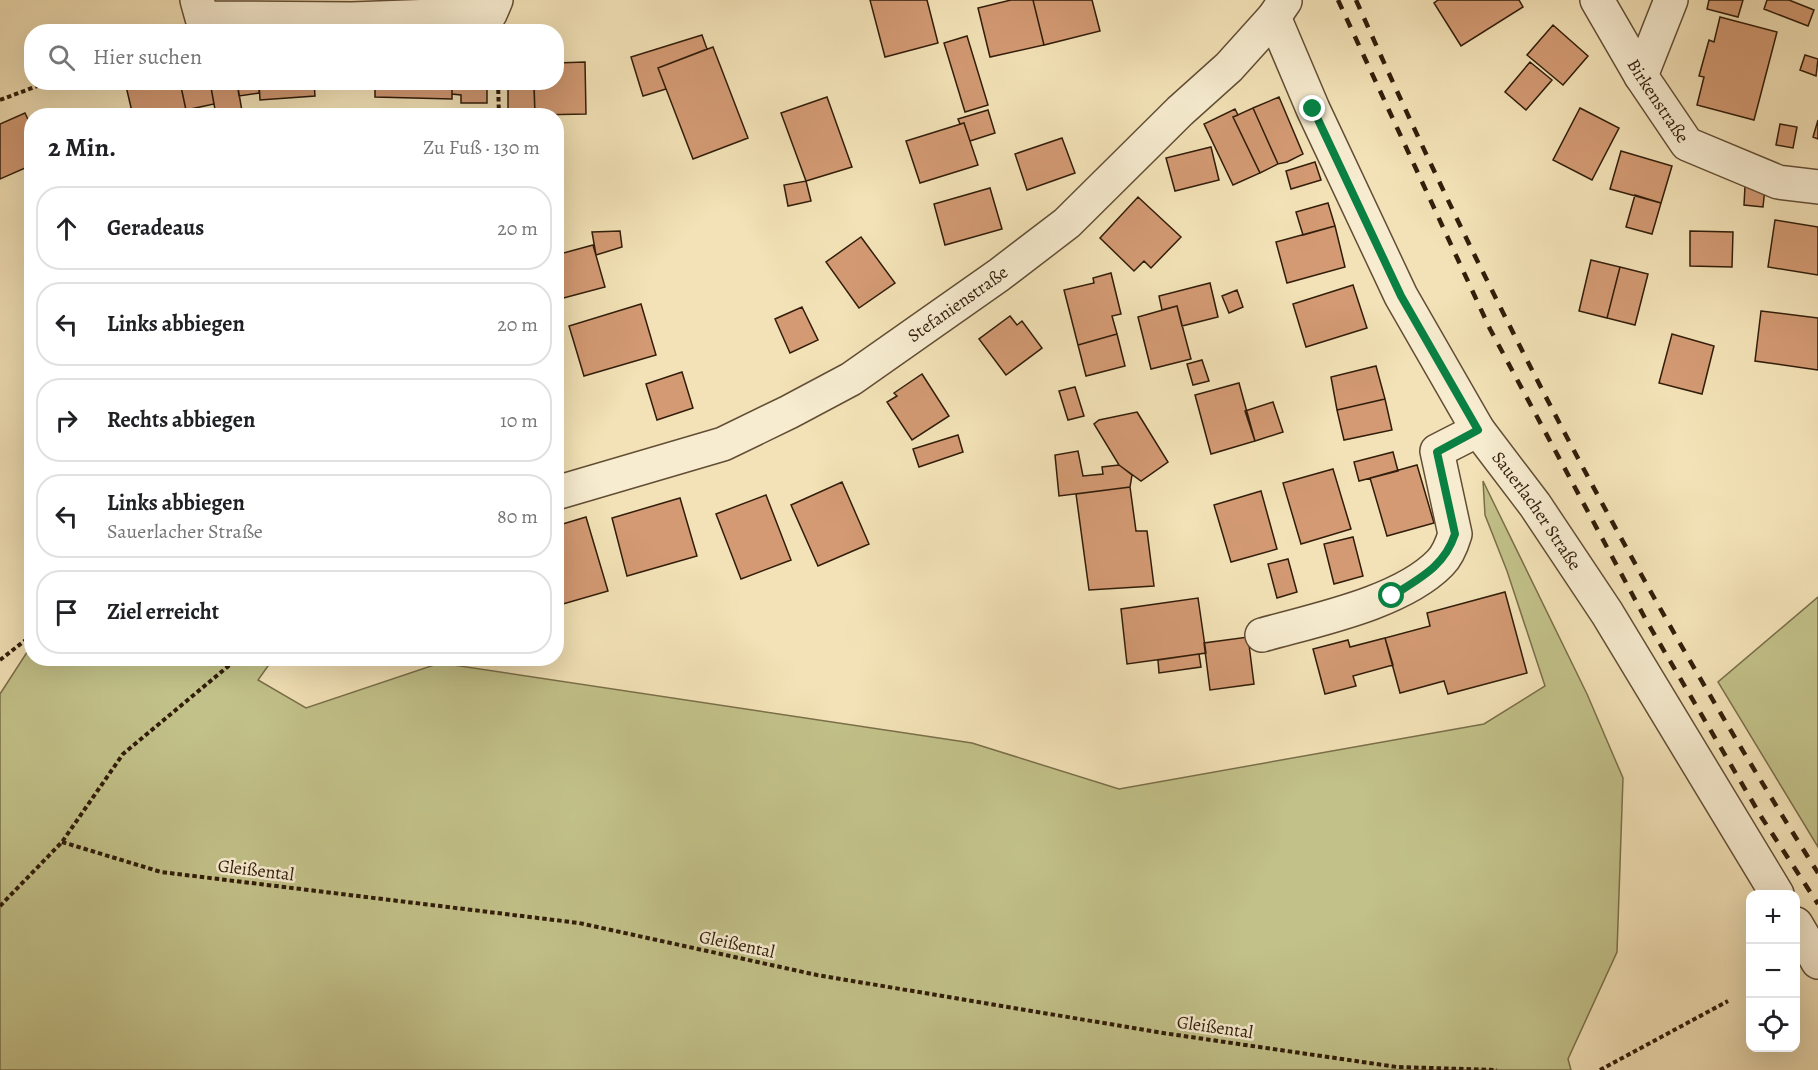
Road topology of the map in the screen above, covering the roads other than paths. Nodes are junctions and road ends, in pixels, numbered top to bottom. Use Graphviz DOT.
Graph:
graph roads {
  1 [pos="197,0"];
  2 [pos="496,0"];
  3 [pos="1597,0"];
  4 [pos="1671,0"];
  5 [pos="1280,9"];
  6 [pos="1641,76"];
  7 [pos="1818,187"];
  8 [pos="1478,430"];
  9 [pos="564,491"];
  10 [pos="1262,635"];
  11 [pos="1775,890"];
  12 [pos="1800,931"];
  13 [pos="1818,962"];
  1 -- 2 [label="street"];
  3 -- 6 [label="street, Birkenstraße"];
  4 -- 6 [label="street"];
  5 -- 8 [label="street, Sauerlacher Straße"];
  5 -- 9 [label="street, Stefanienstraße"];
  6 -- 7 [label="street, Birkenstraße"];
  8 -- 10 [label="street"];
  8 -- 11 [label="street, Sauerlacher Straße"];
  12 -- 13 [label="street"];
}
